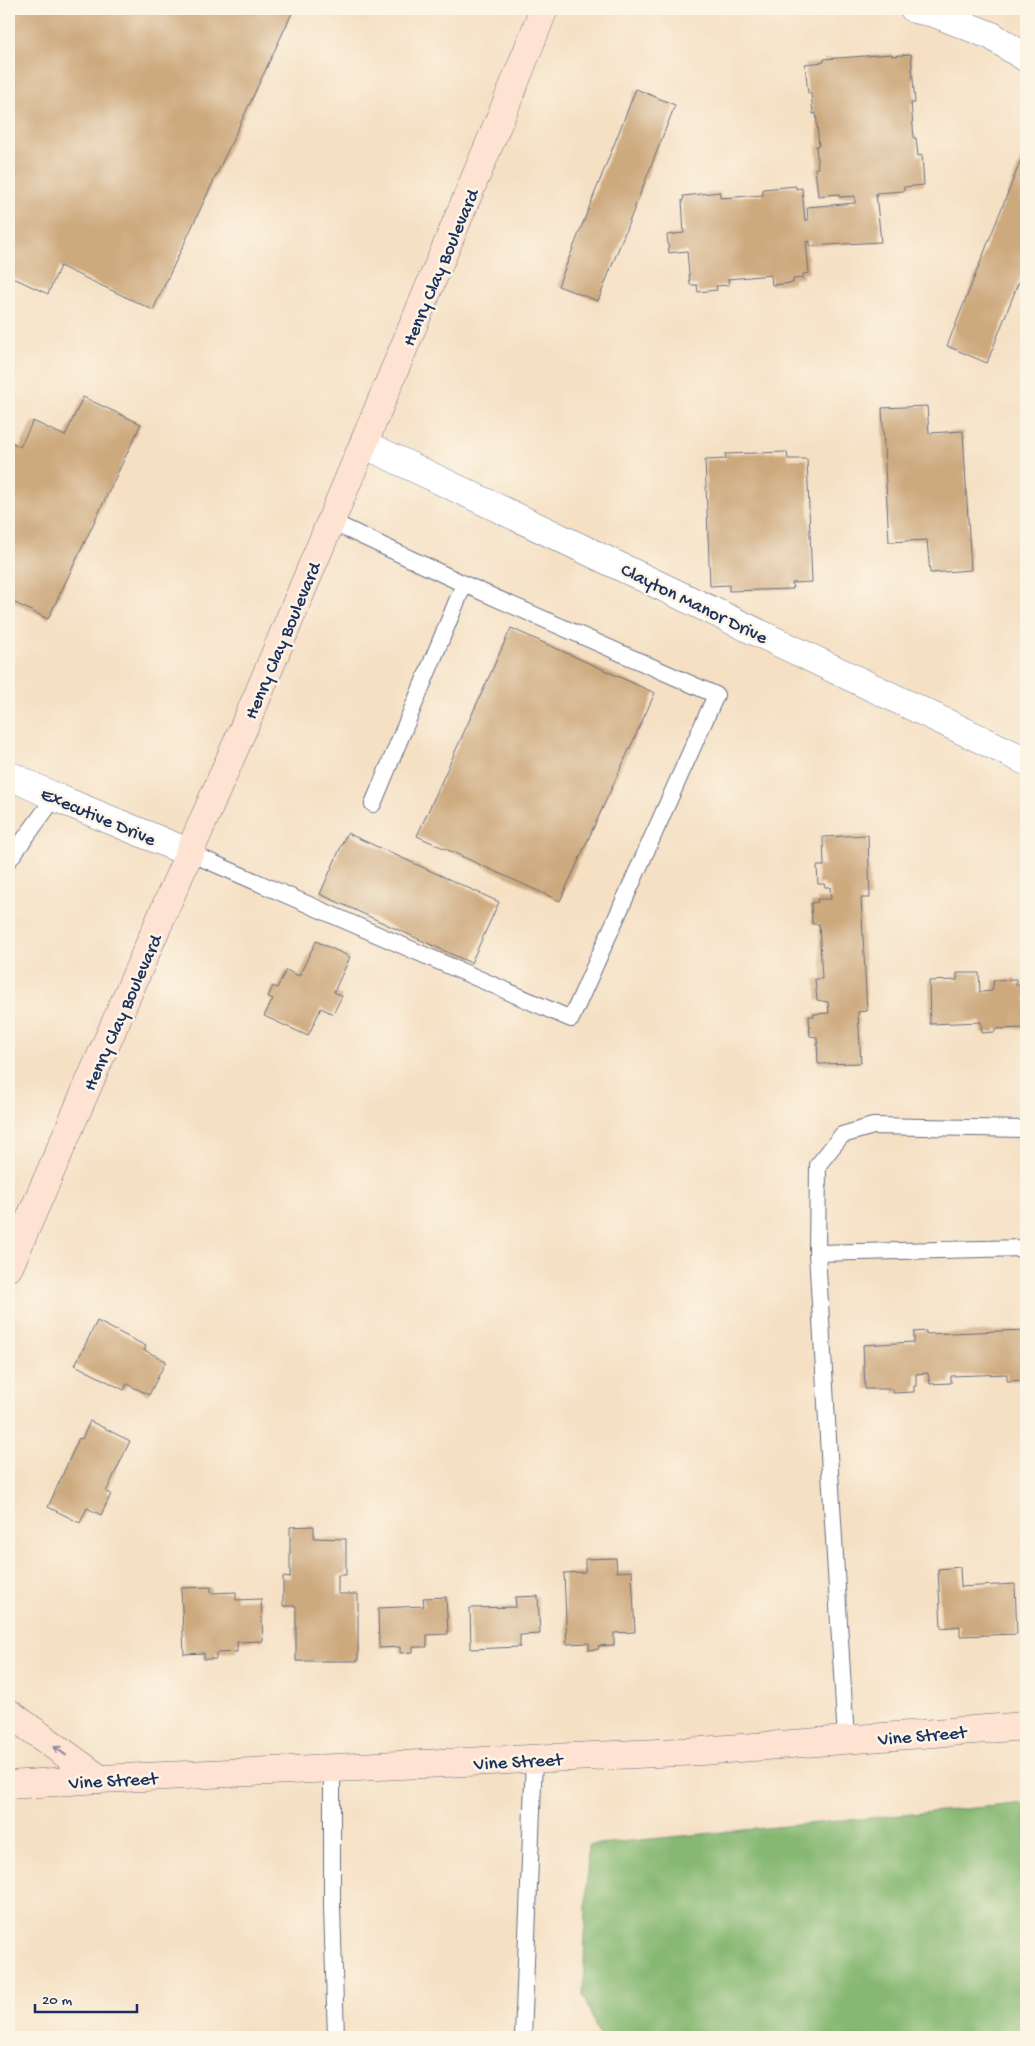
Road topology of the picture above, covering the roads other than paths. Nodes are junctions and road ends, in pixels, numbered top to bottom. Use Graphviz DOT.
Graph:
graph roads {
  1 [pos="544,9"];
  2 [pos="914,9"];
  3 [pos="1026,58"];
  4 [pos="364,444"];
  5 [pos="332,522"];
  6 [pos="464,584"];
  7 [pos="1026,761"];
  8 [pos="9,776"];
  9 [pos="55,797"];
  10 [pos="373,804"];
  11 [pos="190,853"];
  12 [pos="9,860"];
  13 [pos="1026,1129"];
  14 [pos="1026,1248"];
  15 [pos="817,1253"];
  16 [pos="9,1267"];
  17 [pos="9,1713"];
  18 [pos="1026,1726"];
  19 [pos="846,1740"];
  20 [pos="534,1759"];
  21 [pos="332,1768"];
  22 [pos="100,1779"];
  23 [pos="9,1785"];
  24 [pos="336,2037"];
  25 [pos="523,2037"];
  1 -- 4 [label="main road, Henry Clay Boulevard"];
  2 -- 3 [label="street"];
  4 -- 5 [label="main road, Henry Clay Boulevard"];
  4 -- 7 [label="street, Clayton Manor Drive"];
  5 -- 6 [label="lane"];
  5 -- 11 [label="main road, Henry Clay Boulevard"];
  6 -- 10 [label="lane"];
  6 -- 11 [label="lane"];
  8 -- 9 [label="street, Executive Drive"];
  9 -- 11 [label="street, Executive Drive"];
  9 -- 12 [label="lane"];
  11 -- 16 [label="main road, Henry Clay Boulevard"];
  13 -- 15 [label="lane"];
  14 -- 15 [label="lane"];
  15 -- 19 [label="lane"];
  22 -- 17 [label="main road, one-way"];
  18 -- 19 [label="main road, Vine Street"];
  19 -- 20 [label="main road, Vine Street"];
  20 -- 21 [label="main road, Vine Street"];
  20 -- 25 [label="lane"];
  21 -- 22 [label="main road, Vine Street"];
  21 -- 24 [label="lane"];
  22 -- 23 [label="main road, Vine Street"];
}
